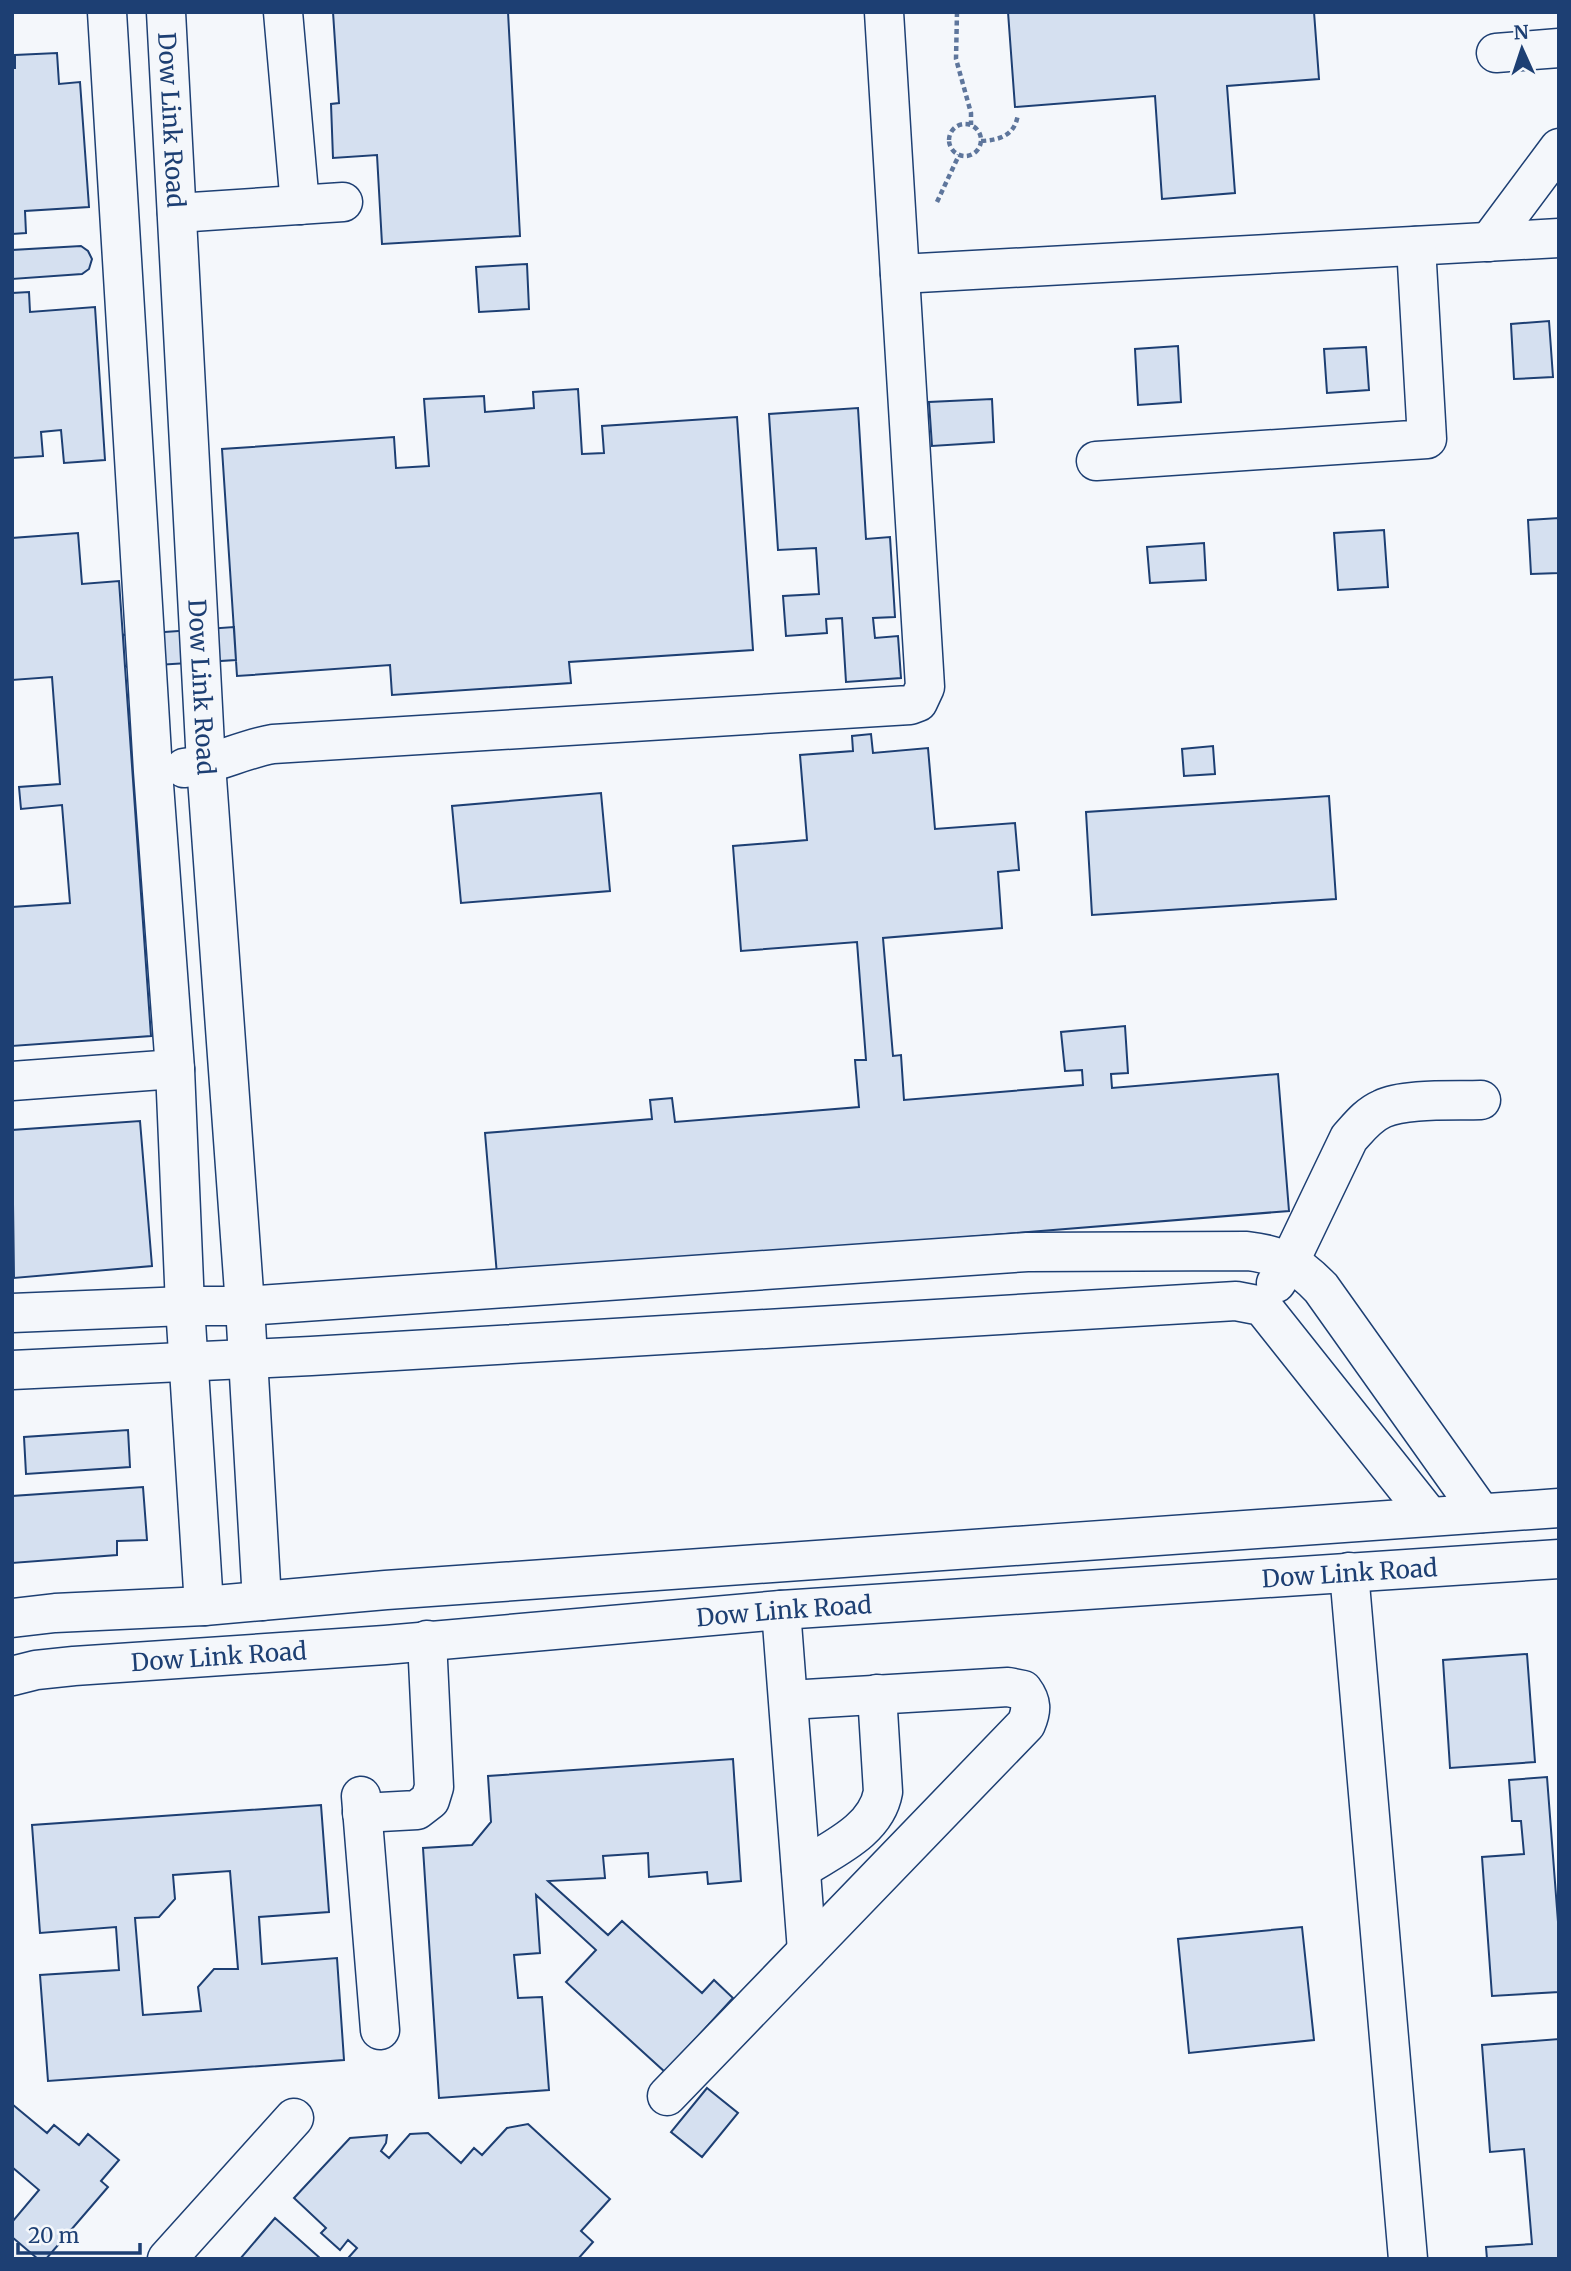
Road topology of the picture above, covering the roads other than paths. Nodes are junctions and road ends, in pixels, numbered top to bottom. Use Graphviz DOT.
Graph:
graph roads {
  1 [pos="107,12"];
  2 [pos="166,12"];
  3 [pos="283,12"];
  4 [pos="884,12"];
  5 [pos="1559,48"];
  6 [pos="1496,53"];
  7 [pos="170,91"];
  8 [pos="112,96"];
  9 [pos="1559,148"];
  10 [pos="342,202"];
  11 [pos="300,205"];
  12 [pos="177,213"];
  13 [pos="1559,238"];
  14 [pos="1489,242"];
  15 [pos="1416,246"];
  16 [pos="900,274"];
  17 [pos="1096,461"];
  18 [pos="206,764"];
  19 [pos="153,771"];
  20 [pos="176,1069"];
  21 [pos="12,1081"];
  22 [pos="1480,1100"];
  23 [pos="1289,1263"];
  24 [pos="185,1306"];
  25 [pos="245,1306"];
  26 [pos="1262,1306"];
  27 [pos="12,1313"];
  28 [pos="248,1359"];
  29 [pos="190,1361"];
  30 [pos="12,1370"];
  31 [pos="1559,1508"];
  32 [pos="1481,1513"];
  33 [pos="1429,1516"];
  34 [pos="1559,1559"];
  35 [pos="1349,1572"];
  36 [pos="386,1590"];
  37 [pos="262,1601"];
  38 [pos="204,1606"];
  39 [pos="781,1610"];
  40 [pos="12,1618"];
  41 [pos="427,1640"];
  42 [pos="385,1645"];
  43 [pos="12,1676"];
  44 [pos="877,1694"];
  45 [pos="789,1700"];
  46 [pos="801,1869"];
  47 [pos="807,1951"];
  48 [pos="380,2031"];
  49 [pos="667,2096"];
  50 [pos="294,2118"];
  51 [pos="167,2259"];
  52 [pos="1408,2259"];
  1 -- 8 [label="lane"];
  2 -- 7 [label="lane, Dow Link Road"];
  3 -- 11 [label="lane"];
  4 -- 16 [label="lane"];
  5 -- 6 [label="lane"];
  7 -- 8 [label="lane"];
  7 -- 12 [label="lane, Dow Link Road"];
  8 -- 19 [label="lane"];
  9 -- 14 [label="lane"];
  10 -- 11 [label="lane"];
  11 -- 12 [label="lane"];
  12 -- 18 [label="lane, Dow Link Road"];
  13 -- 14 [label="lane"];
  14 -- 15 [label="lane"];
  15 -- 16 [label="lane"];
  15 -- 17 [label="lane"];
  16 -- 18 [label="lane"];
  18 -- 19 [label="lane"];
  18 -- 25 [label="lane, Dow Link Road"];
  19 -- 20 [label="lane"];
  20 -- 21 [label="lane"];
  20 -- 24 [label="lane"];
  22 -- 23 [label="lane"];
  23 -- 25 [label="lane"];
  23 -- 26 [label="lane"];
  23 -- 32 [label="lane"];
  24 -- 25 [label="lane"];
  24 -- 27 [label="lane"];
  24 -- 29 [label="lane"];
  25 -- 28 [label="lane, Dow Link Road"];
  26 -- 28 [label="lane"];
  26 -- 33 [label="lane, Dow Link Road"];
  28 -- 29 [label="lane"];
  28 -- 37 [label="lane, Dow Link Road"];
  29 -- 30 [label="lane"];
  29 -- 38 [label="lane"];
  31 -- 32 [label="lane, Dow Link Road"];
  32 -- 33 [label="lane, Dow Link Road"];
  33 -- 36 [label="lane, Dow Link Road"];
  34 -- 35 [label="lane, Dow Link Road"];
  35 -- 39 [label="lane, Dow Link Road"];
  35 -- 52 [label="lane"];
  36 -- 37 [label="lane, Dow Link Road"];
  36 -- 42 [label="lane"];
  37 -- 38 [label="lane, Dow Link Road"];
  38 -- 40 [label="lane, Dow Link Road"];
  39 -- 41 [label="lane, Dow Link Road"];
  39 -- 45 [label="lane"];
  41 -- 42 [label="lane, Dow Link Road"];
  41 -- 48 [label="lane"];
  42 -- 43 [label="lane, Dow Link Road"];
  44 -- 45 [label="lane"];
  44 -- 46 [label="lane"];
  44 -- 47 [label="lane"];
  45 -- 46 [label="lane"];
  46 -- 47 [label="lane"];
  47 -- 49 [label="lane"];
  50 -- 51 [label="lane"];
}
